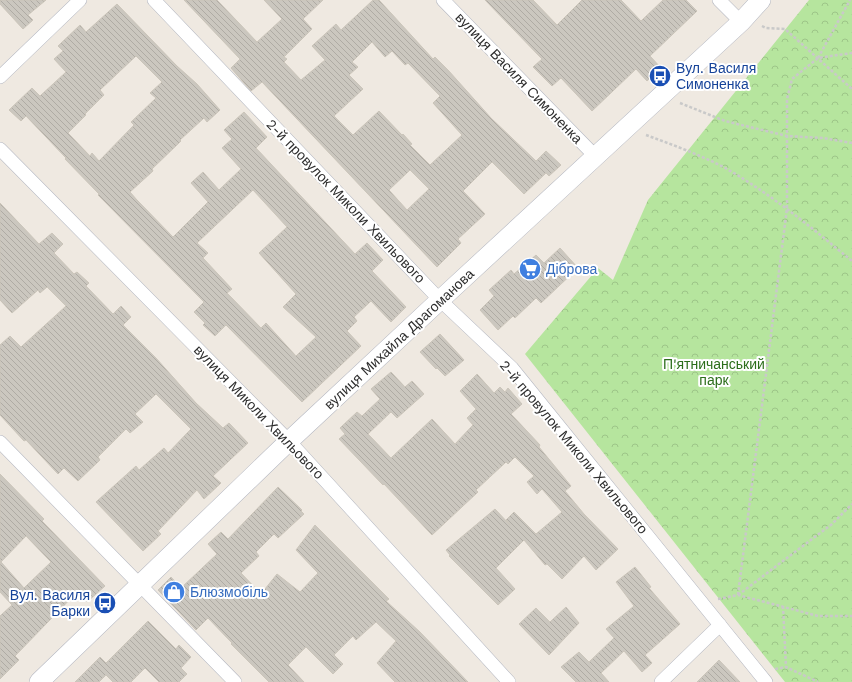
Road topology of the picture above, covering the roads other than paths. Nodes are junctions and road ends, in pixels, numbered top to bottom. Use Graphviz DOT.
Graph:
graph roads {
  1 [pos="80,0"];
  2 [pos="154,0"];
  3 [pos="443,0"];
  4 [pos="719,0"];
  5 [pos="762,0"];
  6 [pos="743,20"];
  7 [pos="0,77"];
  8 [pos="0,149"];
  9 [pos="595,156"];
  10 [pos="440,300"];
  11 [pos="289,441"];
  12 [pos="0,442"];
  13 [pos="140,586"];
  14 [pos="720,625"];
  15 [pos="763,677"];
  16 [pos="39,682"];
  17 [pos="235,682"];
  18 [pos="509,682"];
  19 [pos="661,682"];
  1 -- 7 [label="street"];
  2 -- 10 [label="street, 2-й провулок Миколи Хвильового"];
  3 -- 9 [label="street, вулиця Василя Симоненка"];
  4 -- 6 [label="street"];
  5 -- 6 [label="street, вулиця Михайла Драгоманова"];
  6 -- 9 [label="street, вулиця Михайла Драгоманова"];
  8 -- 11 [label="street, вулиця Миколи Хвильового"];
  9 -- 10 [label="street, вулиця Михайла Драгоманова"];
  10 -- 11 [label="street, вулиця Михайла Драгоманова"];
  10 -- 14 [label="street, 2-й провулок Миколи Хвильового"];
  11 -- 13 [label="street, вулиця Михайла Драгоманова"];
  11 -- 18 [label="street, вулиця Миколи Хвильового"];
  12 -- 13 [label="street"];
  13 -- 16 [label="street, вулиця Михайла Драгоманова"];
  13 -- 17 [label="street"];
  14 -- 15 [label="street, 2-й провулок Миколи Хвильового"];
  14 -- 19 [label="street"];
}
